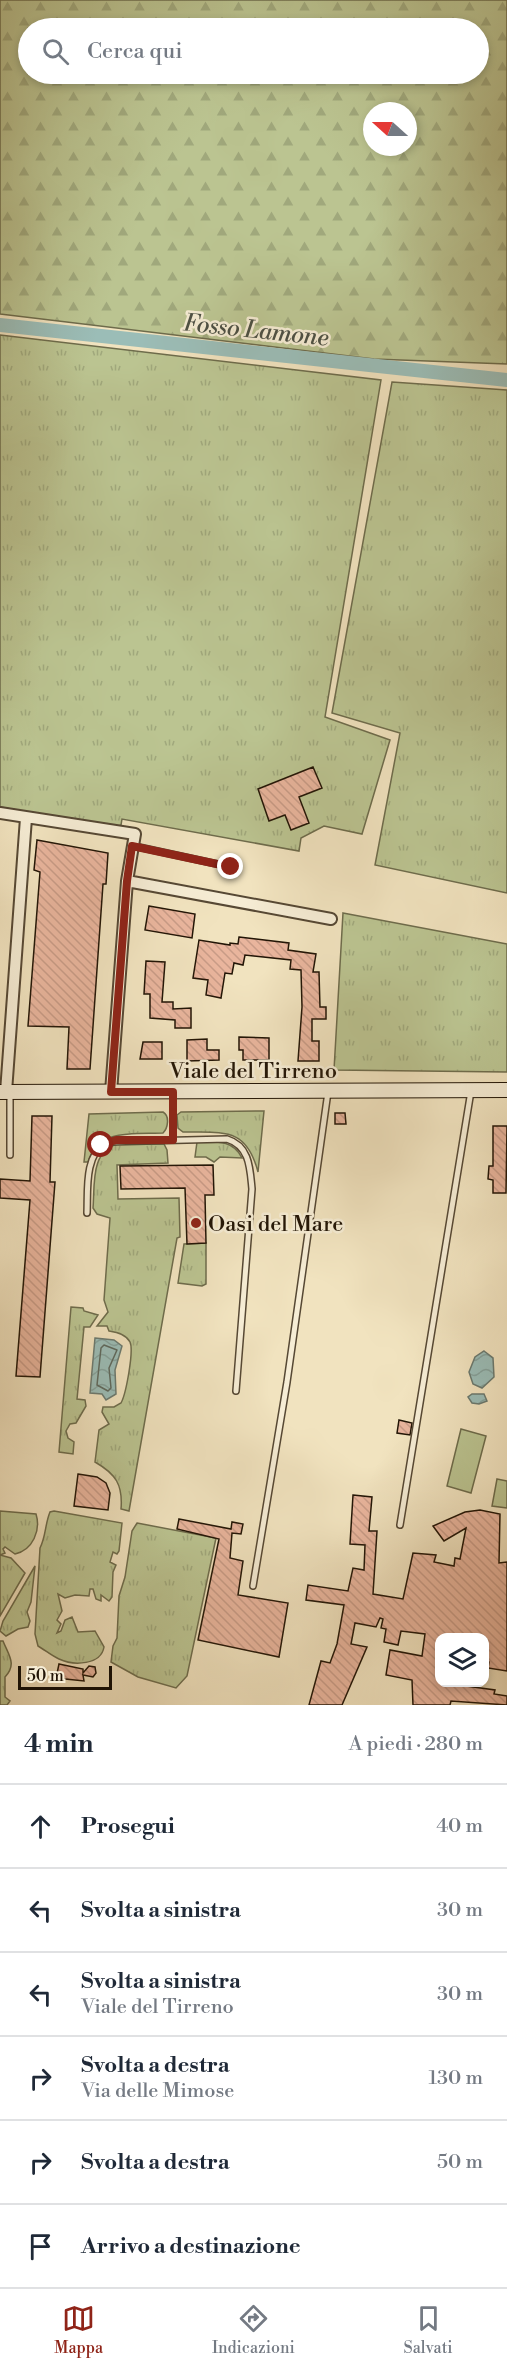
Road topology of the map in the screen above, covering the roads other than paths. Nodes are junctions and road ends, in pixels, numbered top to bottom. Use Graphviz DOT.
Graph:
graph roads {
  1 [pos="0,813"];
  2 [pos="26,818"];
  3 [pos="132,846"];
  4 [pos="231,867"];
  5 [pos="127,881"];
  6 [pos="331,919"];
  7 [pos="329,1090"];
  8 [pos="471,1090"];
  9 [pos="507,1090"];
  10 [pos="5,1092"];
  11 [pos="111,1092"];
  12 [pos="173,1092"];
  13 [pos="173,1140"];
  14 [pos="10,1155"];
  15 [pos="87,1213"];
  16 [pos="236,1391"];
  17 [pos="400,1525"];
  18 [pos="253,1586"];
  1 -- 2 [label="street"];
  2 -- 3 [label="street"];
  2 -- 10 [label="street"];
  3 -- 4 [label="lane"];
  3 -- 5 [label="street"];
  5 -- 6 [label="street"];
  5 -- 11 [label="street"];
  7 -- 8 [label="main road, Viale del Tirreno"];
  7 -- 12 [label="main road, Viale del Tirreno"];
  7 -- 18 [label="lane"];
  8 -- 9 [label="main road, Viale del Tirreno"];
  8 -- 17 [label="lane"];
  10 -- 11 [label="main road, Viale del Tirreno"];
  10 -- 14 [label="lane"];
  11 -- 12 [label="main road, Viale del Tirreno"];
  12 -- 13 [label="lane"];
  13 -- 15 [label="lane"];
  13 -- 16 [label="lane"];
}
